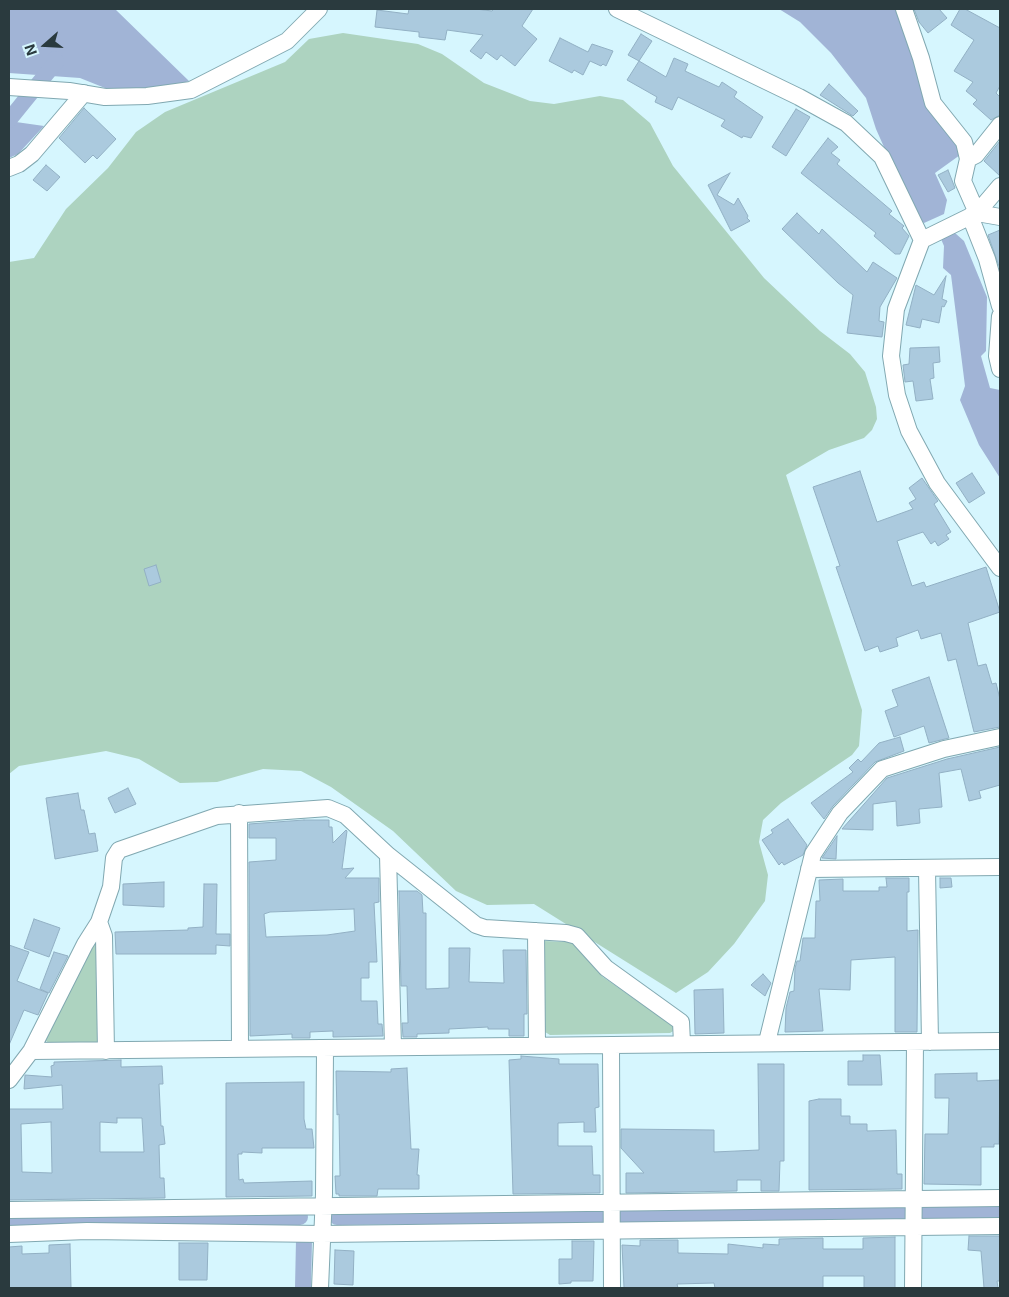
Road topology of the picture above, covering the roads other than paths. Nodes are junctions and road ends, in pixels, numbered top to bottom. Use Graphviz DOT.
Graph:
graph roads {
  1 [pos="319,9"];
  2 [pos="617,9"];
  3 [pos="904,9"];
  4 [pos="9,87"];
  5 [pos="77,92"];
  6 [pos="1000,125"];
  7 [pos="968,159"];
  8 [pos="9,168"];
  9 [pos="1000,186"];
  10 [pos="973,214"];
  11 [pos="1000,217"];
  12 [pos="922,240"];
  13 [pos="1000,306"];
  14 [pos="1000,316"];
  15 [pos="1000,369"];
  16 [pos="1000,568"];
  17 [pos="1000,737"];
  18 [pos="239,814"];
  19 [pos="388,855"];
  20 [pos="1000,867"];
  21 [pos="809,869"];
  22 [pos="927,869"];
  23 [pos="99,922"];
  24 [pos="536,931"];
  25 [pos="1000,1041"];
  26 [pos="767,1042"];
  27 [pos="922,1042"];
  28 [pos="682,1043"];
  29 [pos="537,1046"];
  30 [pos="611,1046"];
  31 [pos="393,1047"];
  32 [pos="240,1049"];
  33 [pos="326,1049"];
  34 [pos="106,1050"];
  35 [pos="31,1052"];
  36 [pos="9,1080"];
  37 [pos="1000,1198"];
  38 [pos="612,1205"];
  39 [pos="9,1210"];
  40 [pos="913,1212"];
  41 [pos="322,1219"];
  42 [pos="1000,1226"];
  43 [pos="612,1227"];
  44 [pos="9,1234"];
  45 [pos="320,1288"];
  46 [pos="612,1288"];
  47 [pos="913,1288"];
  1 -- 5 [label="street"];
  2 -- 12 [label="street"];
  3 -- 7 [label="street"];
  4 -- 5 [label="street"];
  5 -- 8 [label="street"];
  6 -- 7 [label="street"];
  7 -- 10 [label="street"];
  9 -- 10 [label="street"];
  10 -- 11 [label="street"];
  10 -- 12 [label="street"];
  10 -- 13 [label="street"];
  12 -- 16 [label="street"];
  14 -- 15 [label="street"];
  17 -- 21 [label="street"];
  18 -- 19 [label="street"];
  18 -- 23 [label="street"];
  18 -- 32 [label="street"];
  19 -- 24 [label="street"];
  19 -- 31 [label="street"];
  20 -- 22 [label="street"];
  21 -- 22 [label="street"];
  21 -- 26 [label="street"];
  22 -- 27 [label="street"];
  23 -- 34 [label="street"];
  23 -- 35 [label="street"];
  24 -- 28 [label="street"];
  24 -- 29 [label="street"];
  25 -- 27 [label="street"];
  26 -- 27 [label="street"];
  26 -- 28 [label="street"];
  27 -- 40 [label="street"];
  28 -- 30 [label="street"];
  29 -- 30 [label="street"];
  29 -- 31 [label="street"];
  30 -- 38 [label="street"];
  31 -- 33 [label="street"];
  32 -- 33 [label="street"];
  32 -- 34 [label="street"];
  33 -- 41 [label="street"];
  34 -- 35 [label="street"];
  35 -- 36 [label="street"];
  37 -- 40 [label="street"];
  38 -- 40 [label="street"];
  38 -- 41 [label="street"];
  38 -- 43 [label="street"];
  39 -- 41 [label="street"];
  40 -- 42 [label="street"];
  40 -- 43 [label="street"];
  40 -- 47 [label="street"];
  41 -- 43 [label="street"];
  41 -- 44 [label="street"];
  41 -- 45 [label="street"];
  43 -- 46 [label="street"];
}
